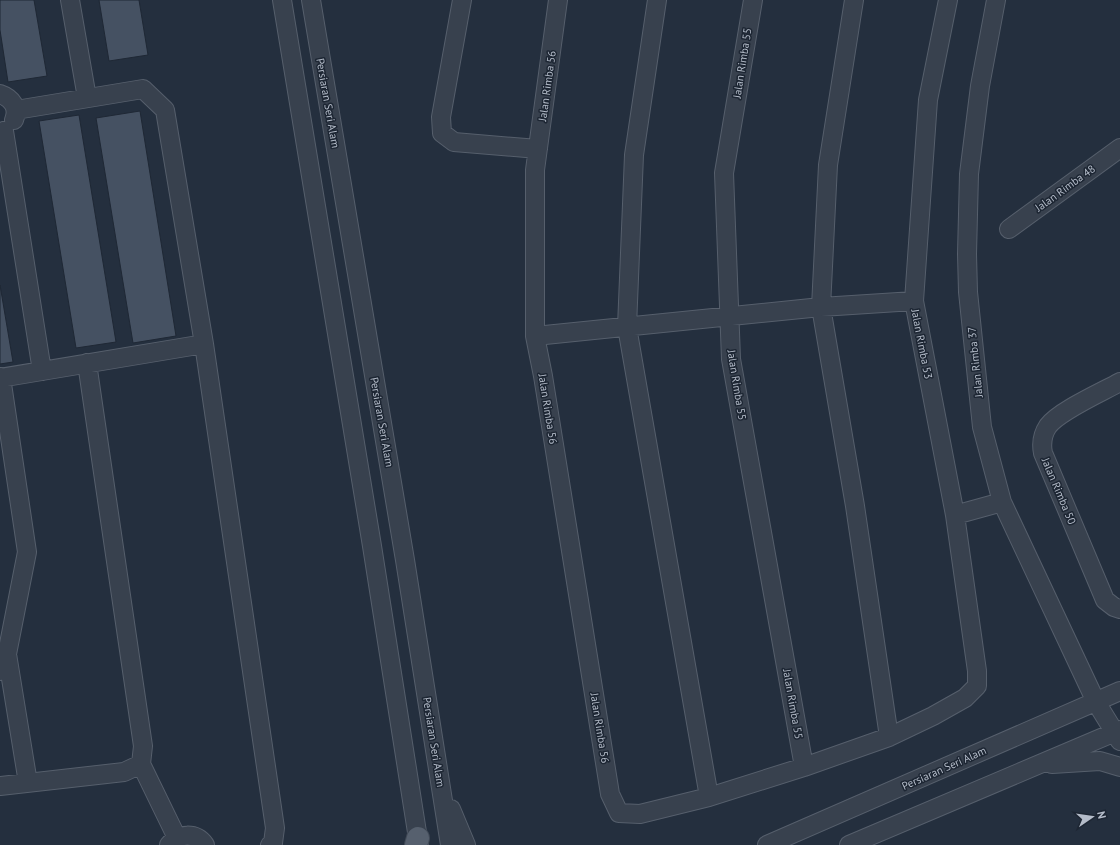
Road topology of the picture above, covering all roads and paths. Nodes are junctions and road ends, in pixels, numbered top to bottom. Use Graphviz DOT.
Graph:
graph roads {
  1 [pos="70,0"];
  2 [pos="282,0"];
  3 [pos="311,0"];
  4 [pos="462,0"];
  5 [pos="558,0"];
  6 [pos="657,0"];
  7 [pos="753,0"];
  8 [pos="854,0"];
  9 [pos="948,0"];
  10 [pos="996,0"];
  11 [pos="0,94"];
  12 [pos="87,98"];
  13 [pos="16,110"];
  14 [pos="2,131"];
  15 [pos="1120,148"];
  16 [pos="538,149"];
  17 [pos="1009,229"];
  18 [pos="914,301"];
  19 [pos="821,307"];
  20 [pos="729,317"];
  21 [pos="626,327"];
  22 [pos="535,336"];
  23 [pos="204,344"];
  24 [pos="87,363"];
  25 [pos="42,371"];
  26 [pos="0,377"];
  27 [pos="1120,382"];
  28 [pos="1002,502"];
  29 [pos="955,515"];
  30 [pos="1117,608"];
  31 [pos="7,654"];
  32 [pos="0,671"];
  33 [pos="1120,691"];
  34 [pos="1096,702"];
  35 [pos="1118,734"];
  36 [pos="889,737"];
  37 [pos="142,764"];
  38 [pos="1037,765"];
  39 [pos="804,767"];
  40 [pos="1120,767"];
  41 [pos="440,782"];
  42 [pos="28,783"];
  43 [pos="0,786"];
  44 [pos="709,797"];
  45 [pos="173,842"];
  46 [pos="417,843"];
  47 [pos="205,845"];
  48 [pos="270,845"];
  49 [pos="450,845"];
  50 [pos="466,845"];
  51 [pos="767,845"];
  52 [pos="849,845"];
  1 -- 12 [label="street"];
  2 -- 46 [label="street"];
  3 -- 41 [label="street, Persiaran Seri Alam"];
  4 -- 16 [label="street"];
  5 -- 16 [label="street, Jalan Rimba 56"];
  6 -- 21 [label="street"];
  7 -- 20 [label="street, Jalan Rimba 55"];
  8 -- 19 [label="street"];
  9 -- 18 [label="street, Jalan Rimba 53"];
  10 -- 28 [label="street, Jalan Rimba 37"];
  11 -- 13 [label="street"];
  12 -- 13 [label="street"];
  12 -- 23 [label="street"];
  13 -- 14 [label="street"];
  14 -- 25 [label="street"];
  15 -- 17 [label="street, Jalan Rimba 48"];
  16 -- 22 [label="street, Jalan Rimba 56"];
  18 -- 19 [label="street"];
  18 -- 29 [label="street, Jalan Rimba 53"];
  19 -- 20 [label="street"];
  19 -- 36 [label="street"];
  20 -- 21 [label="street"];
  20 -- 39 [label="street, Jalan Rimba 55"];
  21 -- 22 [label="street"];
  21 -- 44 [label="street"];
  22 -- 44 [label="street, Jalan Rimba 56"];
  23 -- 24 [label="street"];
  23 -- 48 [label="street"];
  24 -- 25 [label="street"];
  24 -- 37 [label="street"];
  25 -- 26 [label="street"];
  26 -- 31 [label="street"];
  27 -- 30 [label="street, Jalan Rimba 50"];
  28 -- 29 [label="street"];
  28 -- 34 [label="street, Jalan Rimba 37"];
  29 -- 36 [label="street, Jalan Rimba 53"];
  31 -- 32 [label="street"];
  31 -- 42 [label="street"];
  33 -- 34 [label="street, Persiaran Seri Alam"];
  34 -- 35 [label="street, Jalan Rimba 37"];
  34 -- 51 [label="street, Persiaran Seri Alam"];
  35 -- 38 [label="street"];
  36 -- 39 [label="street"];
  37 -- 42 [label="street"];
  37 -- 45 [label="street"];
  38 -- 40 [label="street"];
  38 -- 52 [label="street"];
  39 -- 44 [label="street"];
  41 -- 49 [label="street, Persiaran Seri Alam"];
  41 -- 50 [label="street"];
  42 -- 43 [label="street"];
  45 -- 47 [label="street"];
}
